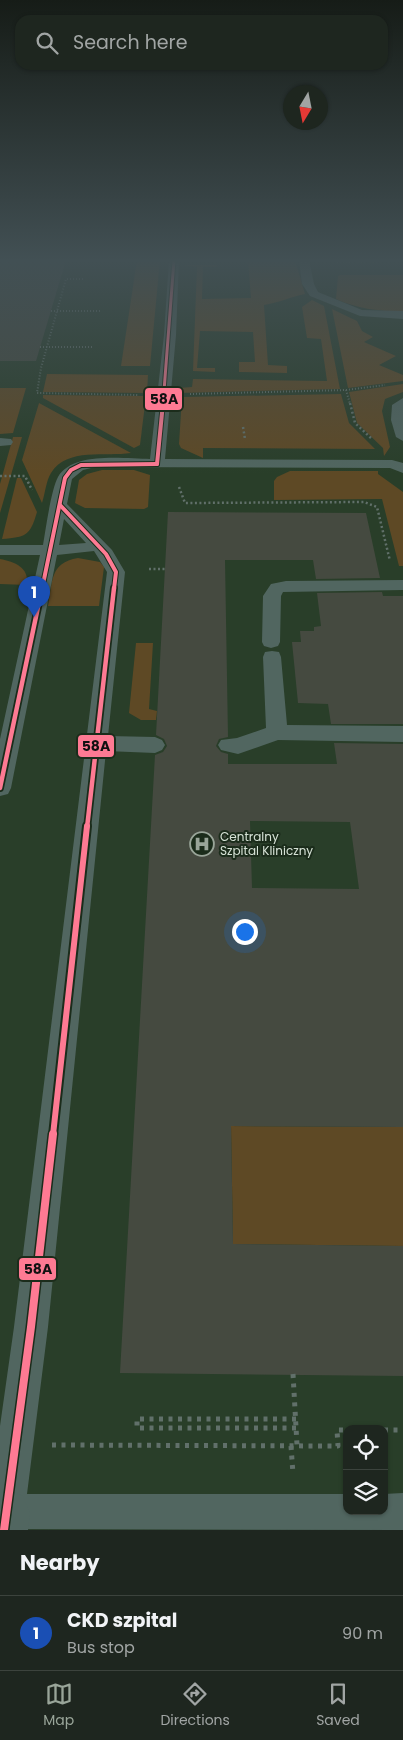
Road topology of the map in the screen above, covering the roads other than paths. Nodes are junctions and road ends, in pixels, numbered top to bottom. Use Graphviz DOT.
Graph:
graph roads {
  1 [pos="170,331"];
  2 [pos="403,402"];
  3 [pos="403,437"];
  4 [pos="157,464"];
  5 [pos="395,464"];
  6 [pos="60,506"];
  7 [pos="98,546"];
  8 [pos="0,550"];
  9 [pos="48,551"];
  10 [pos="403,585"];
  11 [pos="278,732"];
  12 [pos="403,734"];
  13 [pos="96,743"];
  14 [pos="155,745"];
  15 [pos="228,745"];
  16 [pos="0,788"];
  17 [pos="403,1512"];
  18 [pos="3,1519"];
  1 -- 4 [label="lane"];
  2 -- 3 [label="lane"];
  4 -- 5 [label="lane"];
  4 -- 6 [label="lane"];
  6 -- 7 [label="lane"];
  6 -- 9 [label="lane"];
  7 -- 9 [label="lane"];
  7 -- 13 [label="lane"];
  8 -- 9 [label="lane"];
  9 -- 16 [label="lane"];
  10 -- 11 [label="lane"];
  11 -- 12 [label="lane"];
  11 -- 15 [label="lane"];
  13 -- 14 [label="lane"];
  13 -- 18 [label="lane"];
  17 -- 18 [label="lane"];
}
